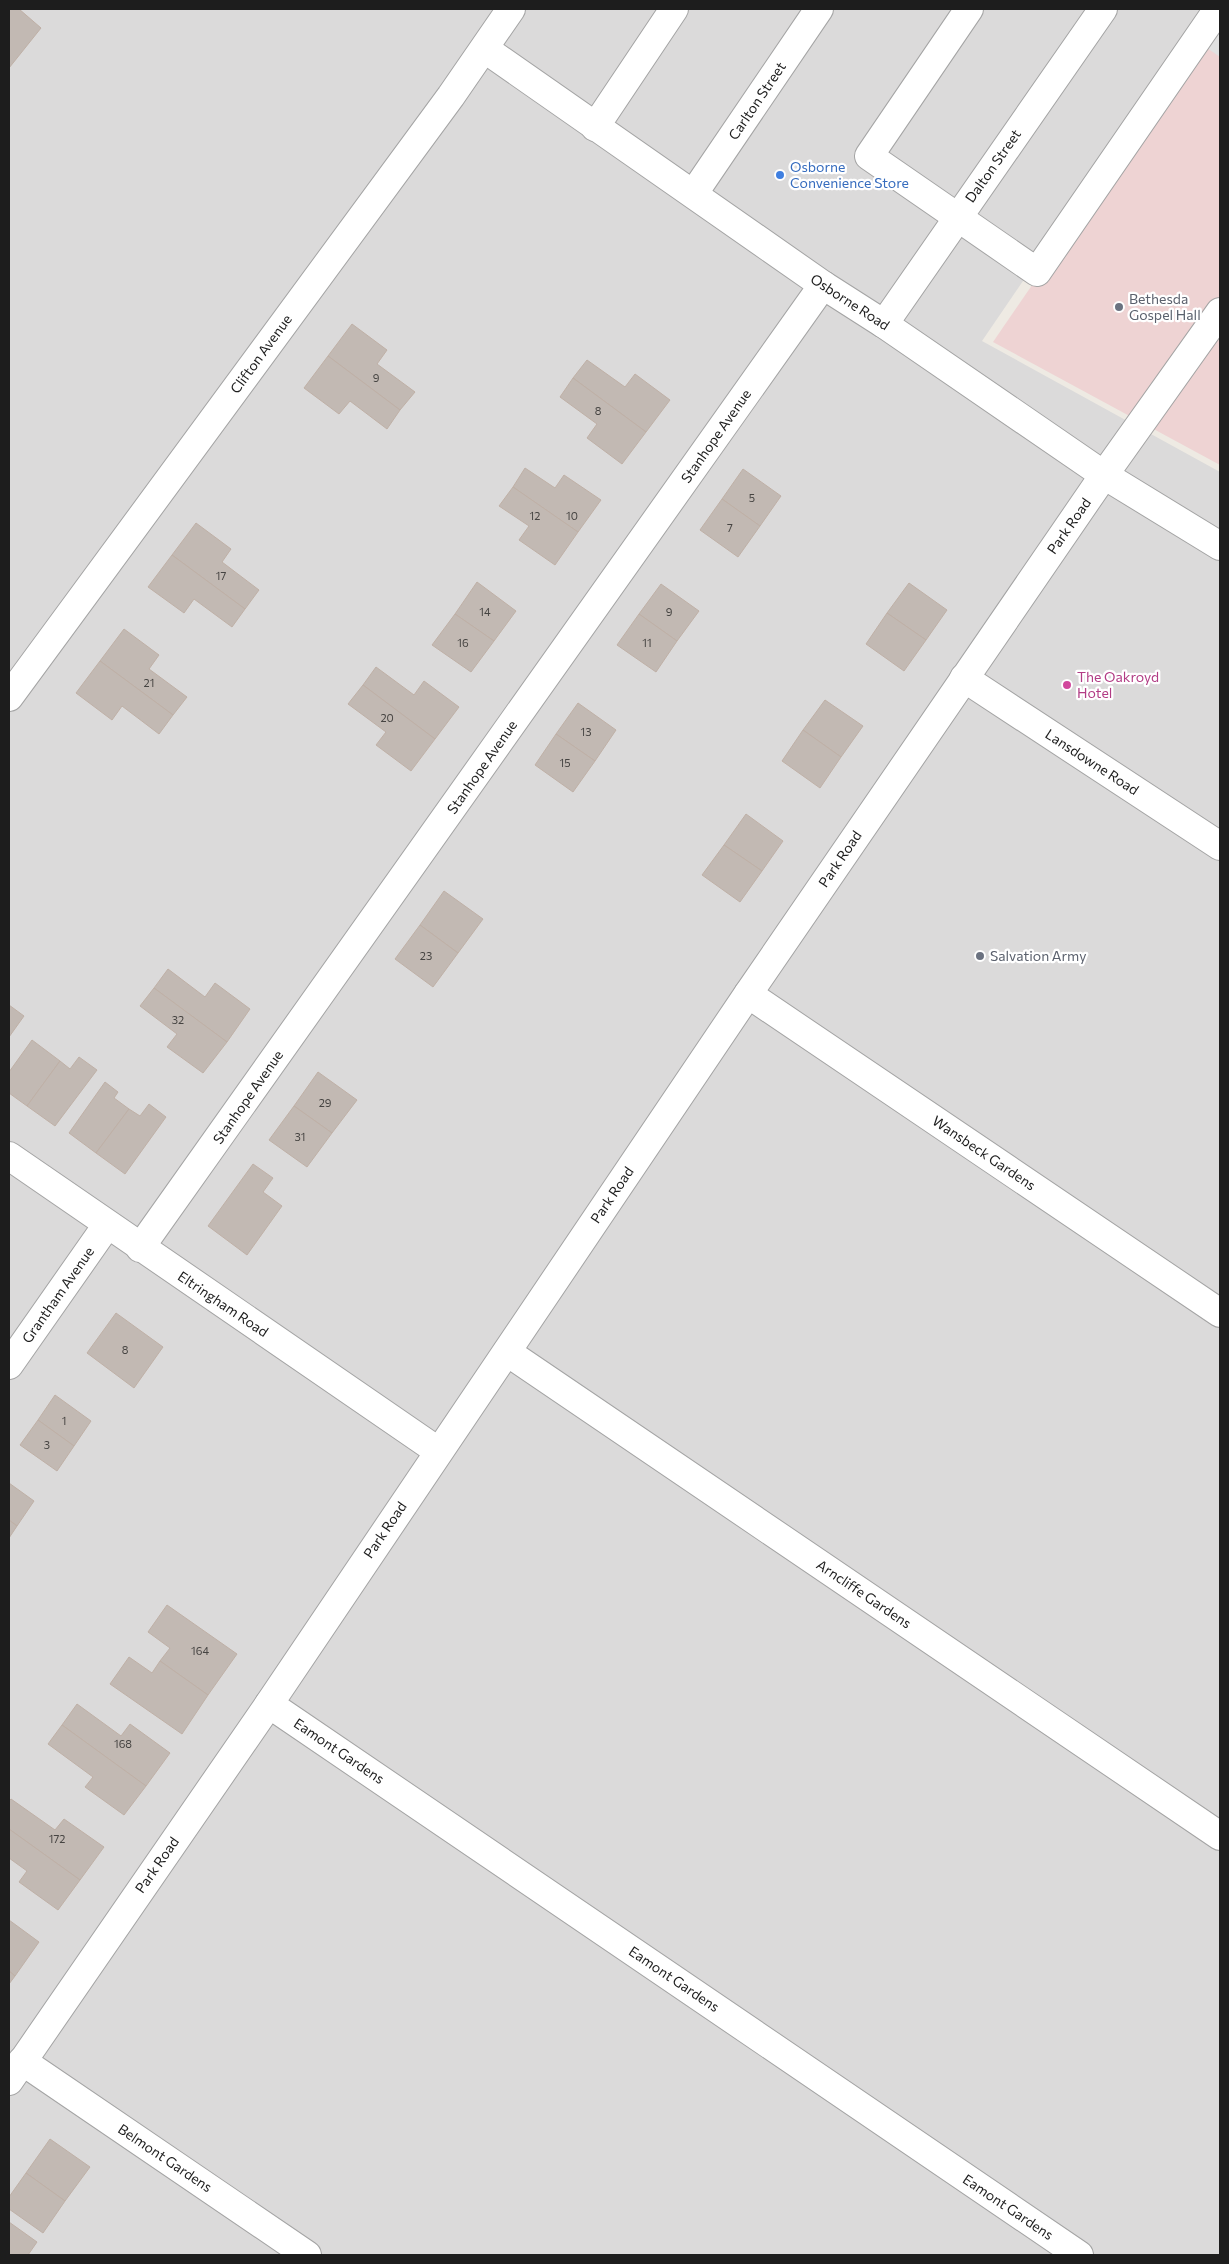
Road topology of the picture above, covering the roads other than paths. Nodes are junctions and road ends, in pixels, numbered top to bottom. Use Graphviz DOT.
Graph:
graph roads {
  1 [pos="511,9"];
  2 [pos="674,9"];
  3 [pos="820,9"];
  4 [pos="968,9"];
  5 [pos="1103,9"];
  6 [pos="1218,9"];
  7 [pos="485,49"];
  8 [pos="595,127"];
  9 [pos="694,193"];
  10 [pos="958,218"];
  11 [pos="823,285"];
  12 [pos="1219,317"];
  13 [pos="884,324"];
  14 [pos="1104,475"];
  15 [pos="1220,546"];
  16 [pos="964,678"];
  17 [pos="9,697"];
  18 [pos="1220,846"];
  19 [pos="748,994"];
  20 [pos="9,1156"];
  21 [pos="107,1225"];
  22 [pos="140,1248"];
  23 [pos="1220,1312"];
  24 [pos="507,1352"];
  25 [pos="9,1365"];
  26 [pos="438,1451"];
  27 [pos="269,1704"];
  28 [pos="1220,1836"];
  29 [pos="15,2071"];
  30 [pos="307,2255"];
  31 [pos="1079,2255"];
  1 -- 7 [label="street, Clifton Avenue"];
  2 -- 8 [label="street"];
  3 -- 9 [label="street, Carlton Street"];
  4 -- 10 [label="street"];
  5 -- 10 [label="street, Dalton Street"];
  6 -- 10 [label="street"];
  7 -- 8 [label="street, Osborne Road"];
  7 -- 17 [label="street, Clifton Avenue"];
  8 -- 9 [label="street, Osborne Road"];
  9 -- 11 [label="street, Osborne Road"];
  10 -- 13 [label="street, Dalton Street"];
  11 -- 13 [label="street, Osborne Road"];
  11 -- 22 [label="street, Stanhope Avenue"];
  12 -- 14 [label="street, Park Road"];
  13 -- 14 [label="street, Osborne Road"];
  14 -- 15 [label="street, Osborne Road"];
  14 -- 16 [label="street, Park Road"];
  16 -- 18 [label="street, Lansdowne Road"];
  16 -- 19 [label="street, Park Road"];
  19 -- 23 [label="street, Wansbeck Gardens"];
  19 -- 24 [label="street, Park Road"];
  20 -- 21 [label="street, Eltringham Road"];
  21 -- 22 [label="street, Eltringham Road"];
  21 -- 25 [label="street, Grantham Avenue"];
  22 -- 26 [label="street, Eltringham Road"];
  24 -- 26 [label="street, Park Road"];
  24 -- 28 [label="street, Arncliffe Gardens"];
  26 -- 27 [label="street, Park Road"];
  27 -- 29 [label="street, Park Road"];
  27 -- 31 [label="street, Eamont Gardens"];
  29 -- 30 [label="street, Belmont Gardens"];
}
